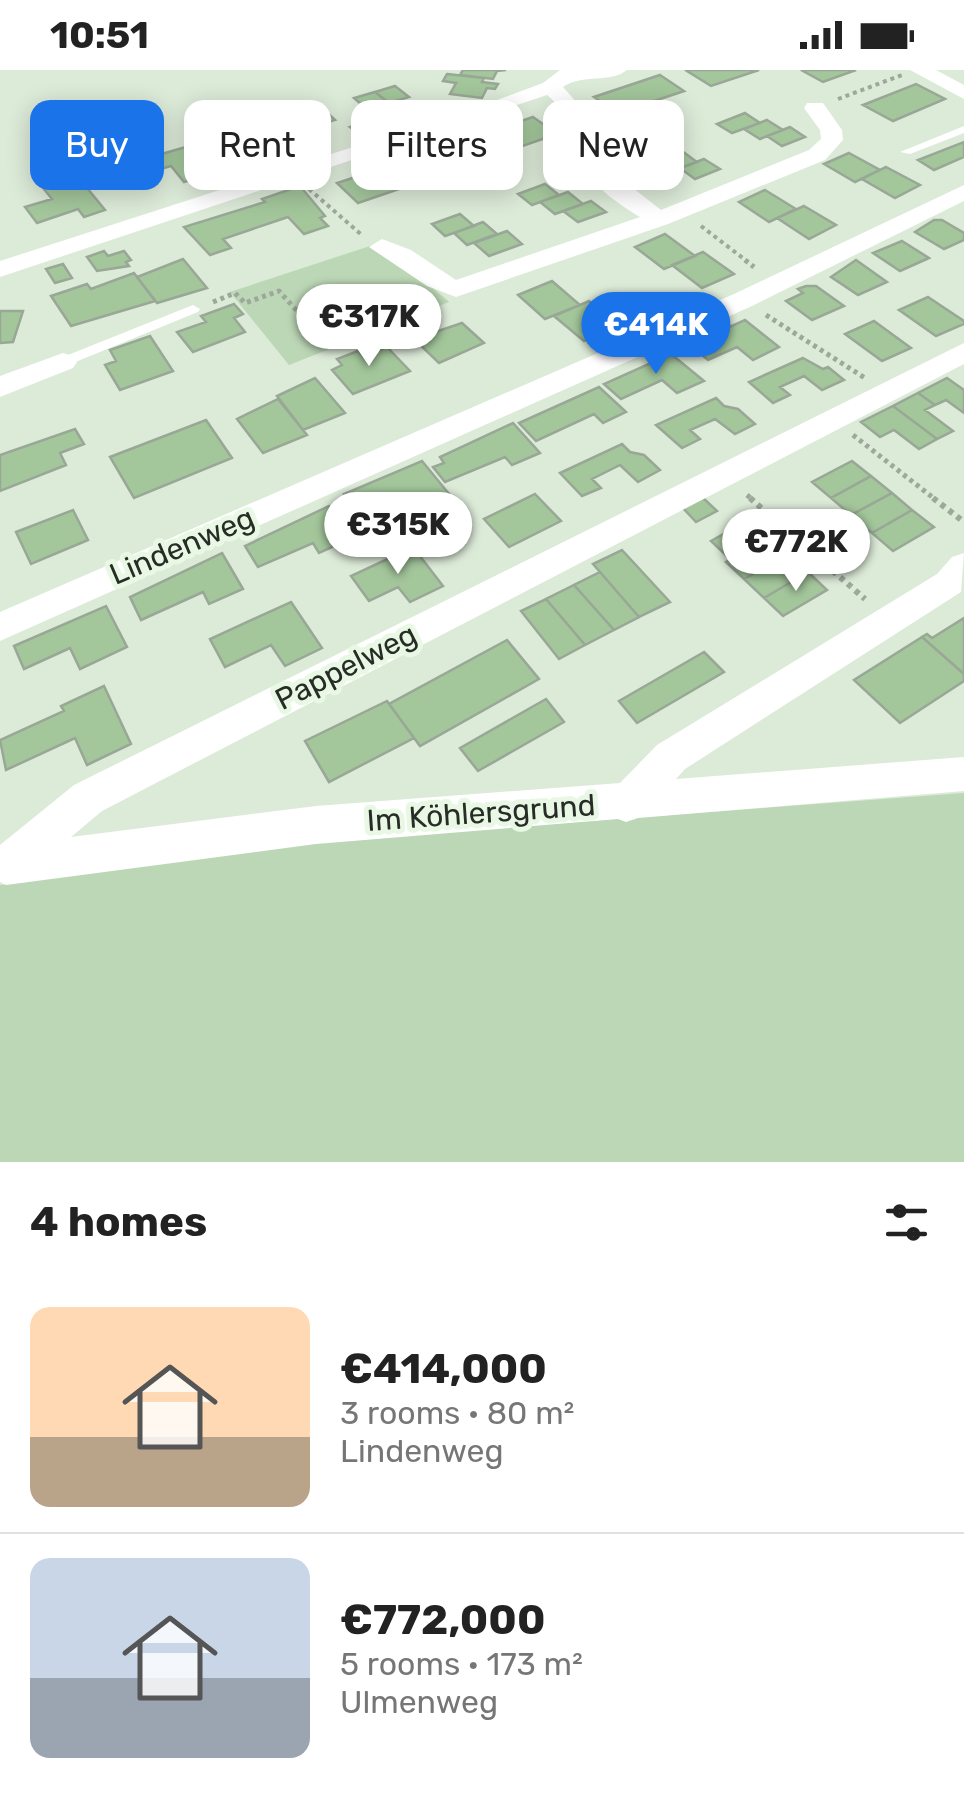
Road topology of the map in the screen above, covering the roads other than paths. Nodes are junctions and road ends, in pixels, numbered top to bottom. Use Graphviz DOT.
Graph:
graph roads {
  1 [pos="617,70"];
  2 [pos="920,70"];
  3 [pos="574,71"];
  4 [pos="959,86"];
  5 [pos="550,87"];
  6 [pos="815,108"];
  7 [pos="964,129"];
  8 [pos="906,152"];
  9 [pos="964,192"];
  10 [pos="669,214"];
  11 [pos="382,247"];
  12 [pos="0,269"];
  13 [pos="193,310"];
  14 [pos="964,352"];
  15 [pos="63,362"];
  16 [pos="0,388"];
  17 [pos="964,566"];
  18 [pos="0,627"];
  19 [pos="964,774"];
  20 [pos="626,804"];
  21 [pos="4,865"];
  1 -- 3 [label="street"];
  2 -- 4 [label="street"];
  3 -- 5 [label="street"];
  5 -- 10 [label="street"];
  5 -- 12 [label="street"];
  6 -- 10 [label="street"];
  7 -- 8 [label="lane"];
  9 -- 18 [label="street, Lindenweg"];
  10 -- 11 [label="street"];
  13 -- 15 [label="lane"];
  14 -- 21 [label="street, Pappelweg"];
  15 -- 16 [label="street"];
  17 -- 20 [label="street"];
  19 -- 20 [label="street, Im Köhlersgrund"];
  20 -- 21 [label="street, Im Köhlersgrund"];
}
